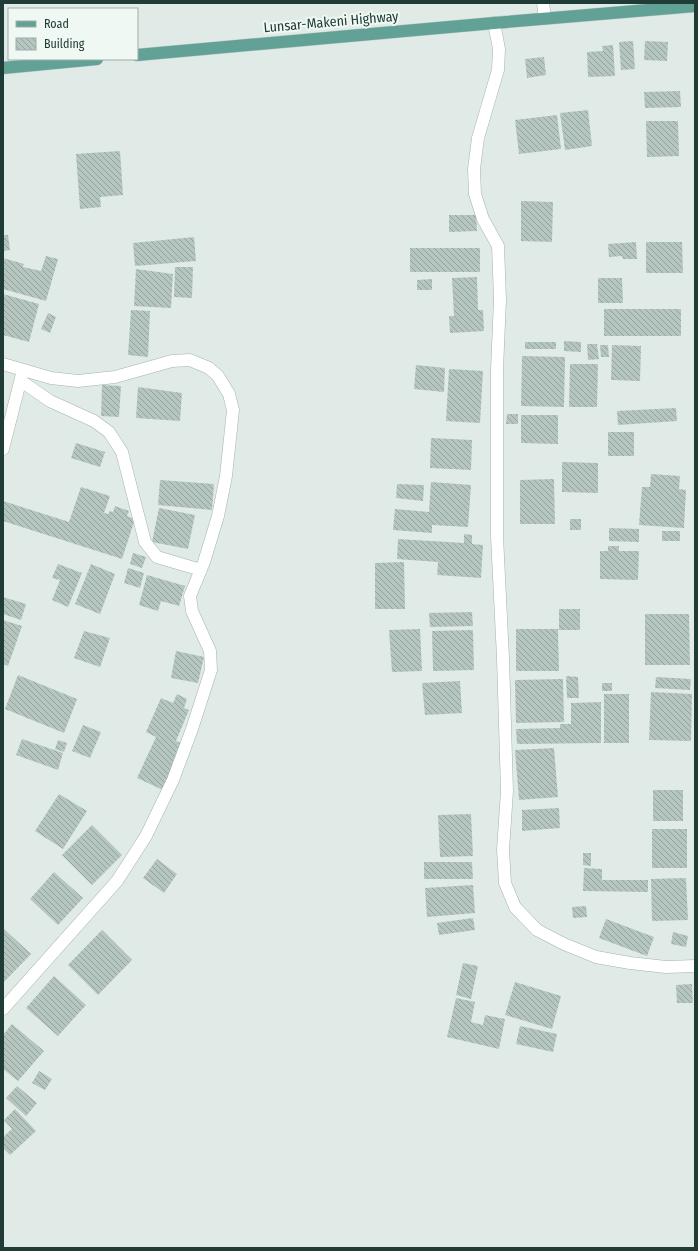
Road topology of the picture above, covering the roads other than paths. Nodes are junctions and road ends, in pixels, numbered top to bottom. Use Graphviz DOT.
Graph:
graph roads {
  1 [pos="542,3"];
  2 [pos="695,6"];
  3 [pos="545,18"];
  4 [pos="494,23"];
  5 [pos="138,55"];
  6 [pos="87,60"];
  7 [pos="3,68"];
  8 [pos="3,364"];
  9 [pos="22,376"];
  10 [pos="3,449"];
  11 [pos="201,570"];
  12 [pos="695,966"];
  13 [pos="3,1009"];
  1 -- 3 [label="street"];
  2 -- 3 [label="main road, Lunsar-Makeni Highway"];
  3 -- 4 [label="main road, Lunsar-Makeni Highway"];
  4 -- 5 [label="main road, Lunsar-Makeni Highway"];
  4 -- 12 [label="street"];
  6 -- 7 [label="main road"];
  8 -- 9 [label="street"];
  9 -- 10 [label="street"];
  9 -- 11 [label="street"];
  9 -- 11 [label="street"];
  11 -- 13 [label="street"];
}
